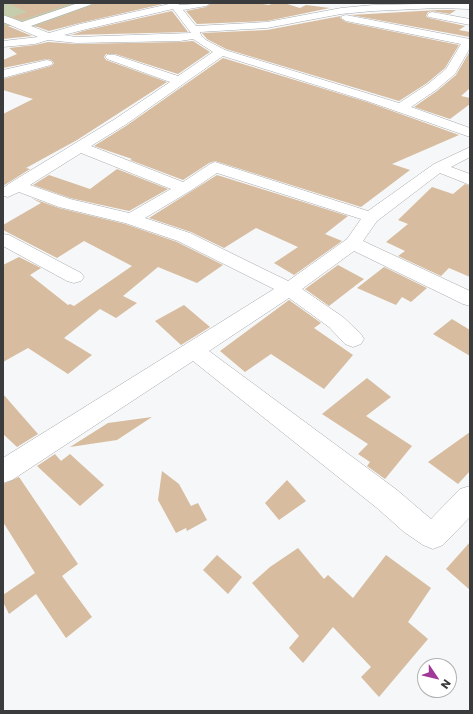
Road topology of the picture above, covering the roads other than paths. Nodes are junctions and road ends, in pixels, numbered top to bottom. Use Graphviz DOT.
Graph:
graph roads {
  1 [pos="87,3"];
  2 [pos="206,3"];
  3 [pos="434,4"];
  4 [pos="175,6"];
  5 [pos="470,6"];
  6 [pos="393,7"];
  7 [pos="324,14"];
  8 [pos="3,18"];
  9 [pos="470,22"];
  10 [pos="22,26"];
  11 [pos="194,32"];
  12 [pos="48,37"];
  13 [pos="469,43"];
  14 [pos="3,44"];
  15 [pos="221,52"];
  16 [pos="111,56"];
  17 [pos="47,63"];
  18 [pos="3,74"];
  19 [pos="180,81"];
  20 [pos="400,109"];
  21 [pos="468,131"];
  22 [pos="79,147"];
  23 [pos="470,151"];
  24 [pos="439,167"];
  25 [pos="470,180"];
  26 [pos="184,188"];
  27 [pos="9,190"];
  28 [pos="371,217"];
  29 [pos="131,219"];
  30 [pos="3,239"];
  31 [pos="353,243"];
  32 [pos="74,277"];
  33 [pos="289,289"];
  34 [pos="470,299"];
  35 [pos="353,339"];
  36 [pos="193,350"];
  37 [pos="3,472"];
  38 [pos="470,498"];
  1 -- 10 [label="street"];
  2 -- 4 [label="street"];
  3 -- 5 [label="street"];
  3 -- 6 [label="street"];
  4 -- 11 [label="street"];
  4 -- 12 [label="street"];
  6 -- 7 [label="street"];
  6 -- 9 [label="street"];
  7 -- 11 [label="street"];
  7 -- 13 [label="street"];
  8 -- 10 [label="street"];
  10 -- 12 [label="street"];
  11 -- 12 [label="street"];
  11 -- 15 [label="street"];
  12 -- 14 [label="street"];
  13 -- 20 [label="street"];
  15 -- 19 [label="street"];
  15 -- 20 [label="street"];
  16 -- 19 [label="street"];
  17 -- 18 [label="street"];
  19 -- 22 [label="street"];
  20 -- 21 [label="street"];
  22 -- 26 [label="street"];
  22 -- 27 [label="street"];
  23 -- 24 [label="street"];
  24 -- 25 [label="street"];
  24 -- 28 [label="street"];
  26 -- 28 [label="street"];
  26 -- 29 [label="street"];
  27 -- 29 [label="street"];
  28 -- 31 [label="street"];
  29 -- 33 [label="street"];
  30 -- 32 [label="street"];
  31 -- 33 [label="street"];
  31 -- 34 [label="street"];
  33 -- 35 [label="street"];
  33 -- 36 [label="street"];
  36 -- 37 [label="street"];
  36 -- 38 [label="street"];
}
